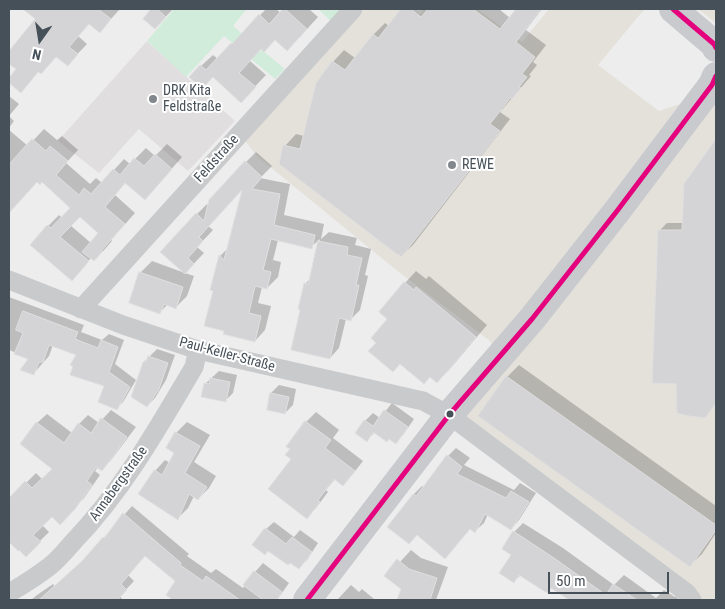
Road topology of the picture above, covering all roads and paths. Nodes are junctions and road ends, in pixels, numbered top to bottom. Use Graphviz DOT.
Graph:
graph roads {
  1 [pos="353,9"];
  2 [pos="673,9"];
  3 [pos="716,48"];
  4 [pos="716,76"];
  5 [pos="9,280"];
  6 [pos="81,308"];
  7 [pos="198,350"];
  8 [pos="449,415"];
  9 [pos="9,593"];
  10 [pos="307,600"];
  11 [pos="692,600"];
  1 -- 6 [label="street, Feldstraße"];
  2 -- 3 [label="main road"];
  4 -- 8 [label="main road"];
  5 -- 6 [label="street, Paul-Keller-Straße"];
  6 -- 7 [label="street, Paul-Keller-Straße"];
  7 -- 8 [label="street, Paul-Keller-Straße"];
  7 -- 9 [label="street, Annabergstraße"];
  8 -- 10 [label="main road"];
  8 -- 11 [label="street, Paul-Keller-Straße"];
}
